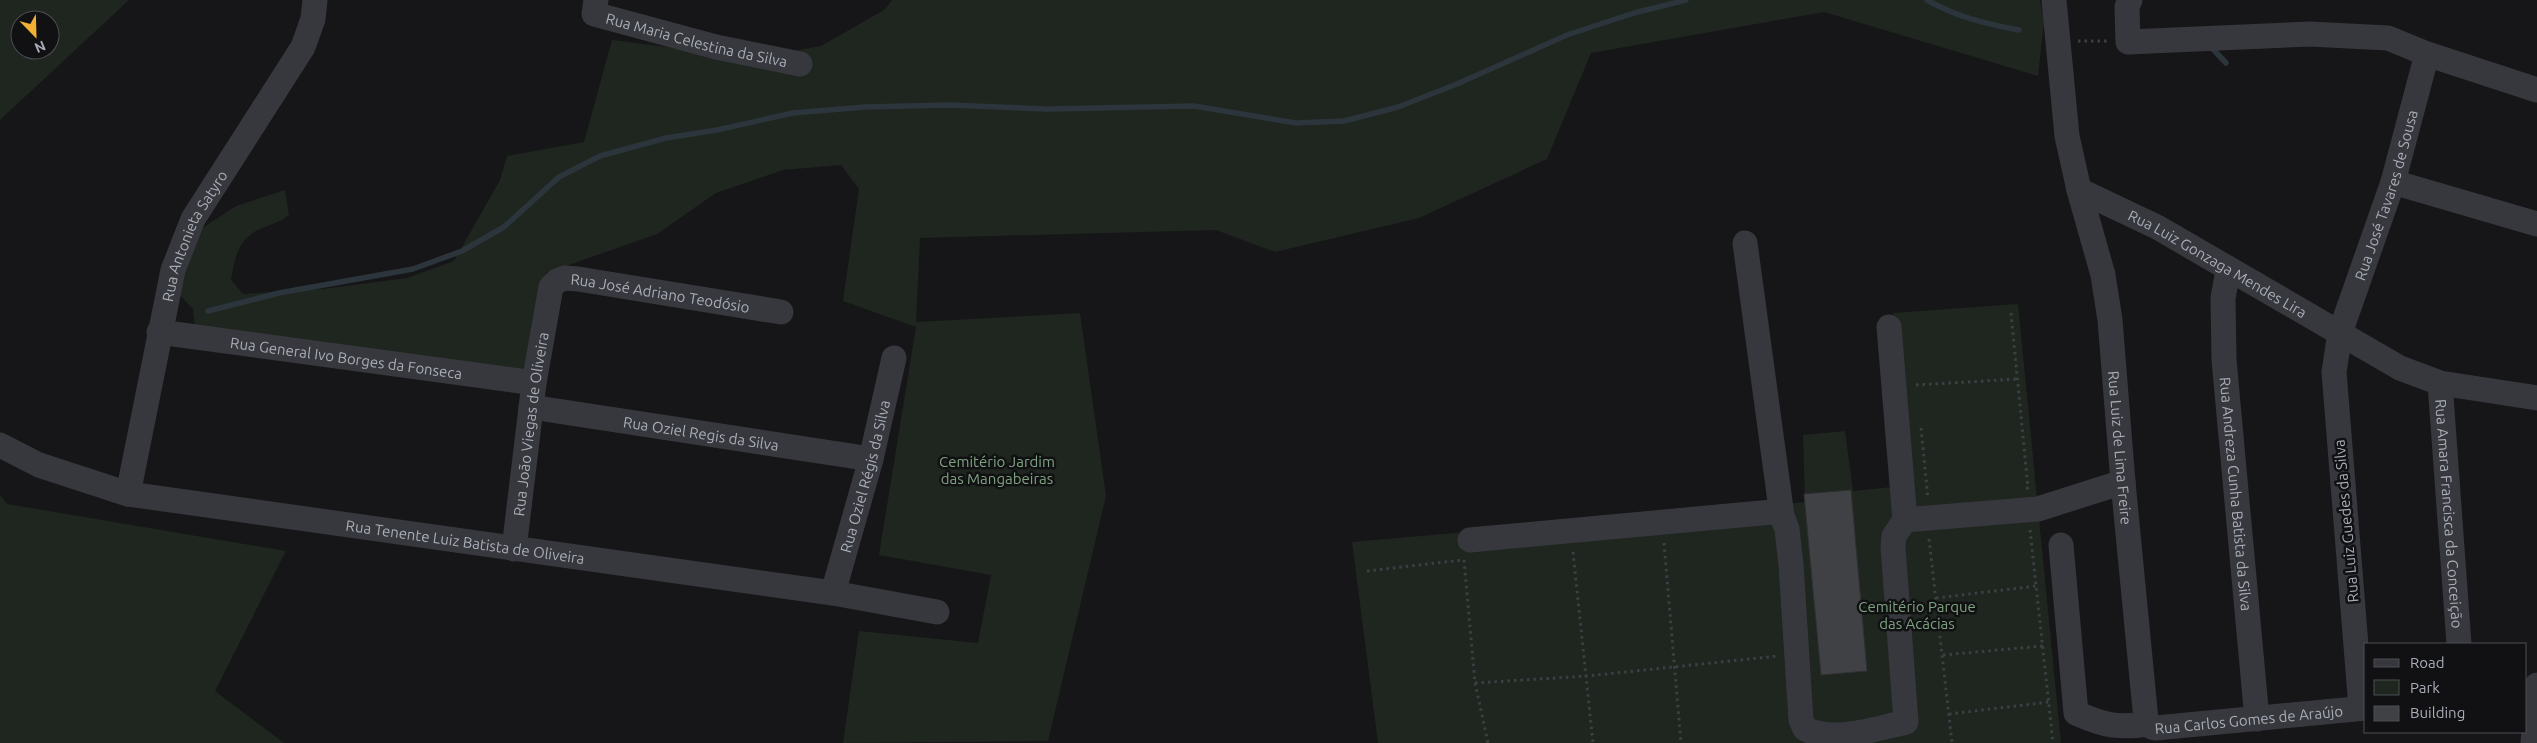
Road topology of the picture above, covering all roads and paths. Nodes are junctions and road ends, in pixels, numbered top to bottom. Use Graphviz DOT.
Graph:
graph roads {
  1 [pos="315,0"];
  2 [pos="2054,0"];
  3 [pos="2130,0"];
  4 [pos="595,7"];
  5 [pos="2058,40"];
  6 [pos="2128,42"];
  7 [pos="2427,54"];
  8 [pos="800,64"];
  9 [pos="2537,90"];
  10 [pos="2393,182"];
  11 [pos="2079,190"];
  12 [pos="2537,224"];
  13 [pos="1745,243"];
  14 [pos="2228,270"];
  15 [pos="548,298"];
  16 [pos="781,312"];
  17 [pos="2011,313"];
  18 [pos="1889,327"];
  19 [pos="159,332"];
  20 [pos="2340,333"];
  21 [pos="894,358"];
  22 [pos="1915,376"];
  23 [pos="2017,379"];
  24 [pos="2440,383"];
  25 [pos="1916,385"];
  26 [pos="1917,394"];
  27 [pos="533,395"];
  28 [pos="2536,399"];
  29 [pos="1920,423"];
  30 [pos="0,445"];
  31 [pos="871,459"];
  32 [pos="2123,482"];
  33 [pos="2019,489"];
  34 [pos="128,494"];
  35 [pos="1937,498"];
  36 [pos="1782,516"];
  37 [pos="1905,520"];
  38 [pos="2030,524"];
  39 [pos="1938,536"];
  40 [pos="1674,541"];
  41 [pos="1664,542"];
  42 [pos="1655,543"];
  43 [pos="2061,545"];
  44 [pos="514,549"];
  45 [pos="1582,551"];
  46 [pos="1573,552"];
  47 [pos="1469,553"];
  48 [pos="1563,553"];
  49 [pos="1367,571"];
  50 [pos="2036,586"];
  51 [pos="834,593"];
  52 [pos="1936,598"];
  53 [pos="937,612"];
  54 [pos="2459,643"];
  55 [pos="2043,646"];
  56 [pos="1786,655"];
  57 [pos="1942,655"];
  58 [pos="1675,668"];
  59 [pos="1588,676"];
  60 [pos="1475,683"];
  61 [pos="2534,692"];
  62 [pos="2049,702"];
  63 [pos="2363,708"];
  64 [pos="1949,714"];
  65 [pos="2147,717"];
  66 [pos="2257,719"];
  67 [pos="1488,743"];
  68 [pos="1593,743"];
  69 [pos="1681,743"];
  70 [pos="1952,743"];
  71 [pos="2054,743"];
  72 [pos="2534,743"];
  1 -- 19 [label="street, Rua Antonieta Satyro"];
  2 -- 5 [label="street"];
  3 -- 6 [label="street"];
  4 -- 8 [label="street, Rua Maria Celestina da Silva"];
  5 -- 6 [label="path"];
  5 -- 11 [label="street"];
  6 -- 7 [label="street"];
  7 -- 9 [label="street"];
  7 -- 10 [label="street, Rua José Tavares de Sousa"];
  10 -- 12 [label="street"];
  10 -- 20 [label="street, Rua José Tavares de Sousa"];
  11 -- 14 [label="street, Rua Luiz Gonzaga Mendes Lira"];
  11 -- 32 [label="street, Rua Luiz de Lima Freire"];
  13 -- 36 [label="street"];
  14 -- 20 [label="street, Rua Luiz Gonzaga Mendes Lira"];
  14 -- 66 [label="street, Rua Andreza Cunha Batista da Silva"];
  15 -- 16 [label="street, Rua José Adriano Teodósio"];
  15 -- 27 [label="street, Rua João Viegas de Oliveira"];
  17 -- 23 [label="path"];
  18 -- 37 [label="street"];
  19 -- 27 [label="street, Rua General Ivo Borges da Fonseca"];
  19 -- 34 [label="street, Rua Antonieta Satyro"];
  20 -- 24 [label="street, Rua Luiz Gonzaga Mendes Lira"];
  20 -- 63 [label="street, Rua Luiz Guedes da Silva"];
  21 -- 31 [label="street, Rua Oziel Régis da Silva"];
  22 -- 25 [label="path"];
  23 -- 25 [label="path"];
  23 -- 33 [label="path"];
  24 -- 28 [label="street, Rua Luiz Gonzaga Mendes Lira"];
  24 -- 54 [label="street, Rua Amara Francisca da Conceição"];
  25 -- 26 [label="path"];
  27 -- 31 [label="street, Rua Oziel Regis da Silva"];
  27 -- 44 [label="street, Rua João Viegas de Oliveira"];
  29 -- 35 [label="path"];
  30 -- 34 [label="street, Rua Tenente Luiz Batista de Oliveira"];
  31 -- 51 [label="street, Rua Oziel Régis da Silva"];
  32 -- 37 [label="street"];
  32 -- 65 [label="street, Rua Luiz de Lima Freire"];
  34 -- 44 [label="street, Rua Tenente Luiz Batista de Oliveira"];
  36 -- 37 [label="street"];
  36 -- 47 [label="street"];
  38 -- 50 [label="path"];
  39 -- 52 [label="path"];
  40 -- 41 [label="path"];
  41 -- 42 [label="path"];
  41 -- 58 [label="path"];
  43 -- 65 [label="street, Rua Carlos Gomes de Araújo"];
  44 -- 51 [label="street, Rua Tenente Luiz Batista de Oliveira"];
  45 -- 46 [label="path"];
  46 -- 48 [label="path"];
  46 -- 59 [label="path"];
  47 -- 49 [label="path"];
  47 -- 60 [label="path"];
  50 -- 52 [label="path"];
  50 -- 55 [label="path"];
  51 -- 53 [label="street, Rua Tenente Luiz Batista de Oliveira"];
  52 -- 57 [label="path"];
  55 -- 57 [label="path"];
  55 -- 62 [label="path"];
  56 -- 58 [label="path"];
  57 -- 64 [label="path"];
  58 -- 59 [label="path"];
  58 -- 69 [label="path"];
  59 -- 60 [label="path"];
  59 -- 68 [label="path"];
  60 -- 67 [label="path"];
  61 -- 72 [label="street"];
  62 -- 64 [label="path"];
  62 -- 71 [label="path"];
  63 -- 66 [label="street, Rua Carlos Gomes de Araújo"];
  64 -- 70 [label="path"];
  65 -- 66 [label="street, Rua Carlos Gomes de Araújo"];
}
